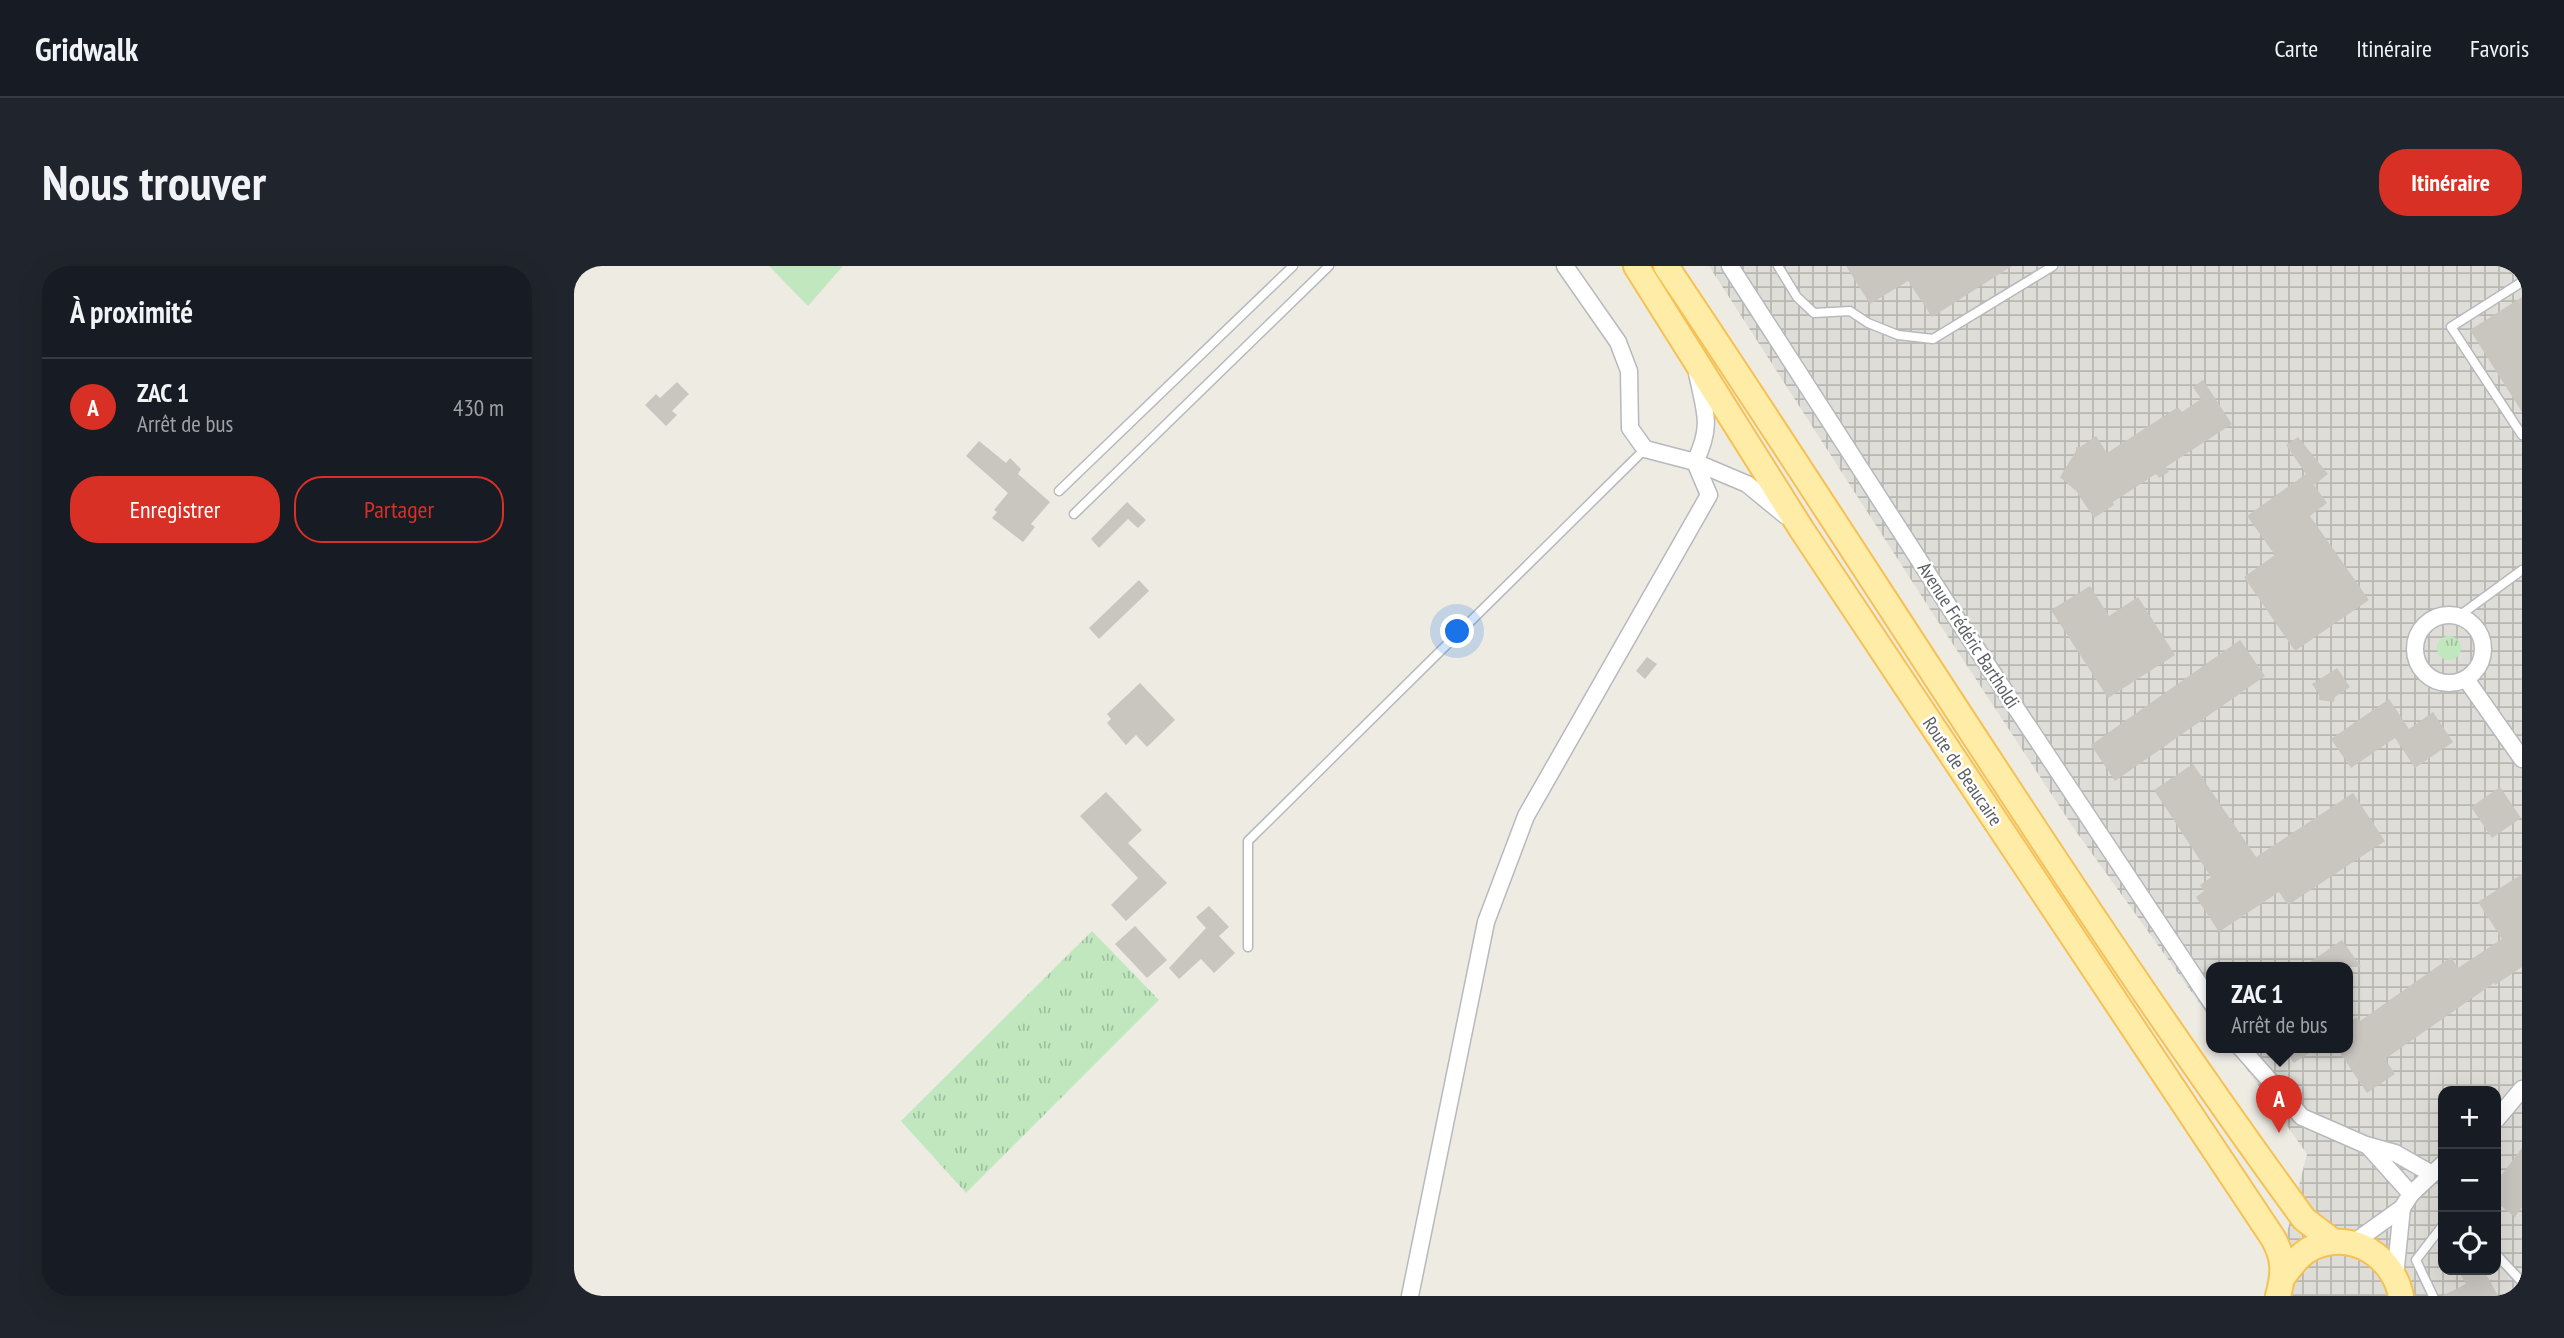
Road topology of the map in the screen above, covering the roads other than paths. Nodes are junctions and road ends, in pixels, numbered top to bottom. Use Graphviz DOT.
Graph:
graph roads {
  1 [pos="1293,266"];
  2 [pos="1329,266"];
  3 [pos="1565,266"];
  4 [pos="1636,266"];
  5 [pos="1666,266"];
  6 [pos="1730,266"];
  7 [pos="1778,266"];
  8 [pos="2053,266"];
  9 [pos="2522,282"];
  10 [pos="1694,357"];
  11 [pos="2522,435"];
  12 [pos="1645,449"];
  13 [pos="1695,462"];
  14 [pos="1059,491"];
  15 [pos="1074,514"];
  16 [pos="1802,530"];
  17 [pos="2522,570"];
  18 [pos="2459,616"];
  19 [pos="2466,678"];
  20 [pos="2522,759"];
  21 [pos="1248,947"];
  22 [pos="2206,994"];
  23 [pos="2246,1053"];
  24 [pos="2522,1089"];
  25 [pos="2501,1114"];
  26 [pos="2366,1145"];
  27 [pos="2438,1169"];
  28 [pos="2411,1194"];
  29 [pos="2402,1208"];
  30 [pos="2438,1231"];
  31 [pos="2344,1242"];
  32 [pos="2501,1259"];
  33 [pos="2522,1282"];
  34 [pos="2281,1286"];
  35 [pos="2398,1286"];
  36 [pos="1410,1296"];
  37 [pos="2433,1296"];
  1 -- 14 [label="lane"];
  2 -- 15 [label="lane"];
  3 -- 12 [label="street"];
  4 -- 10 [label="main road, Route de Beaucaire"];
  5 -- 31 [label="main road, Route de Beaucaire"];
  6 -- 22 [label="street, Avenue Frédéric Bartholdi"];
  7 -- 8 [label="lane"];
  9 -- 11 [label="lane"];
  10 -- 13 [label="street"];
  10 -- 16 [label="main road, Route de Beaucaire"];
  12 -- 13 [label="street"];
  12 -- 21 [label="lane"];
  13 -- 16 [label="street"];
  13 -- 36 [label="street"];
  16 -- 34 [label="main road, Route de Beaucaire"];
  17 -- 18 [label="lane"];
  18 -- 19 [label="street"];
  18 -- 19 [label="street"];
  19 -- 20 [label="street"];
  23 -- 26 [label="street"];
  24 -- 25 [label="street"];
  26 -- 27 [label="street"];
  26 -- 28 [label="street"];
  27 -- 28 [label="street"];
  28 -- 29 [label="street"];
  29 -- 31 [label="street"];
  29 -- 35 [label="street"];
  30 -- 37 [label="lane"];
  31 -- 34 [label="main road, Route de Beaucaire"];
  31 -- 35 [label="main road, Route de Beaucaire"];
  32 -- 33 [label="lane"];
}
